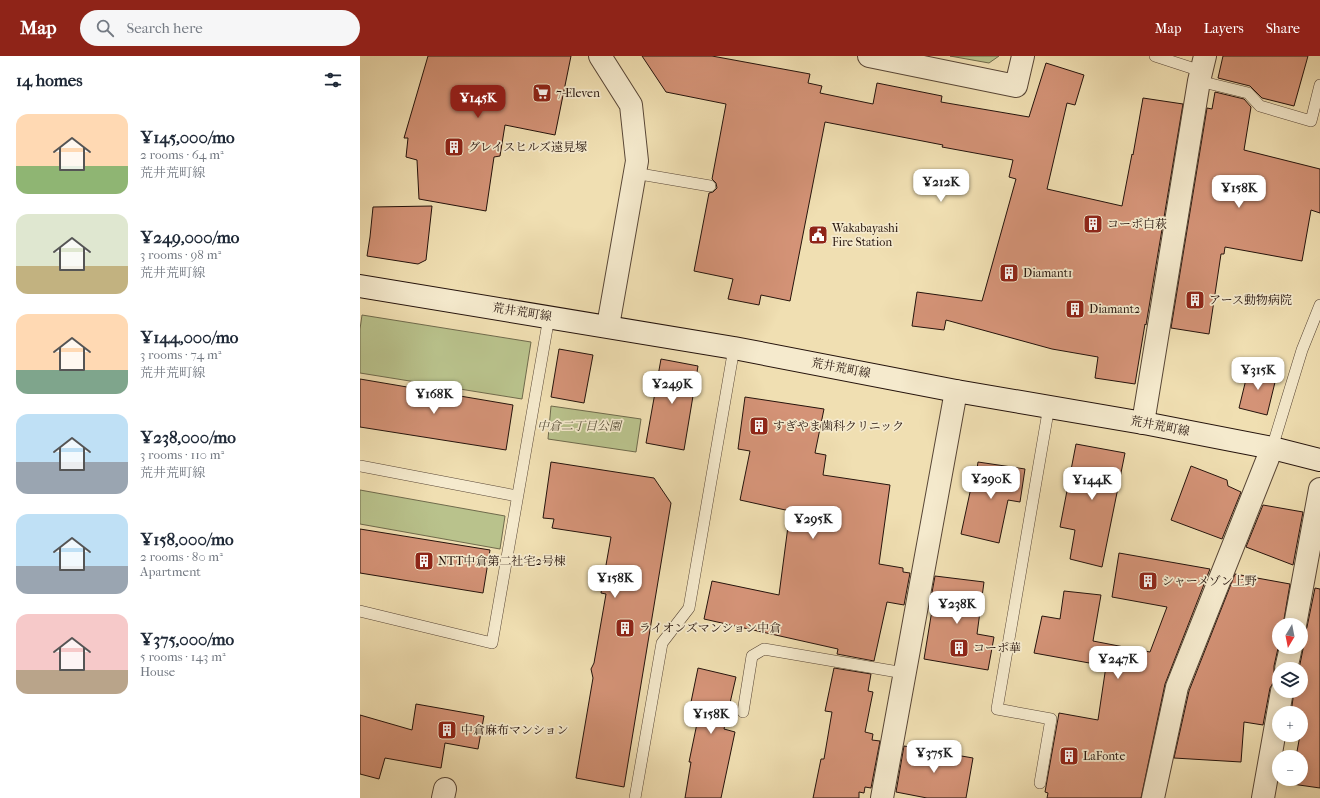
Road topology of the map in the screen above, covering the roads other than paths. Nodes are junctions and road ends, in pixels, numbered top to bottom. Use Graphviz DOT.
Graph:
graph roads {
  1 [pos="600,56"];
  2 [pos="869,56"];
  3 [pos="1023,56"];
  4 [pos="1155,56"];
  5 [pos="1202,69"];
  6 [pos="1320,85"];
  7 [pos="634,173"];
  8 [pos="710,186"];
  9 [pos="360,286"];
  10 [pos="1320,305"];
  11 [pos="549,316"];
  12 [pos="608,326"];
  13 [pos="734,348"];
  14 [pos="956,391"];
  15 [pos="1049,406"];
  16 [pos="1143,423"];
  17 [pos="1272,448"];
  18 [pos="1320,460"];
  19 [pos="360,466"];
  20 [pos="1320,489"];
  21 [pos="517,496"];
  22 [pos="360,612"];
  23 [pos="1296,618"];
  24 [pos="904,673"];
  25 [pos="1281,698"];
  26 [pos="743,712"];
  27 [pos="1040,783"];
  28 [pos="635,798"];
  29 [pos="882,798"];
  30 [pos="1153,798"];
  31 [pos="1262,798"];
  1 -- 7 [label="street"];
  2 -- 3 [label="street"];
  4 -- 5 [label="lane"];
  5 -- 6 [label="lane"];
  5 -- 16 [label="street"];
  7 -- 8 [label="lane"];
  7 -- 12 [label="street"];
  9 -- 11 [label="street, 荒井荒町線"];
  10 -- 17 [label="lane"];
  11 -- 12 [label="street, 荒井荒町線"];
  11 -- 21 [label="lane"];
  12 -- 13 [label="street, 荒井荒町線"];
  13 -- 14 [label="street, 荒井荒町線"];
  13 -- 28 [label="lane"];
  14 -- 15 [label="street, 荒井荒町線"];
  14 -- 24 [label="street"];
  15 -- 16 [label="street, 荒井荒町線"];
  15 -- 27 [label="lane"];
  16 -- 17 [label="street, 荒井荒町線"];
  17 -- 18 [label="street, 荒井荒町線"];
  17 -- 30 [label="street"];
  19 -- 21 [label="lane"];
  20 -- 23 [label="street"];
  21 -- 22 [label="lane"];
  24 -- 26 [label="lane"];
  24 -- 29 [label="street"];
  25 -- 31 [label="street"];
}
